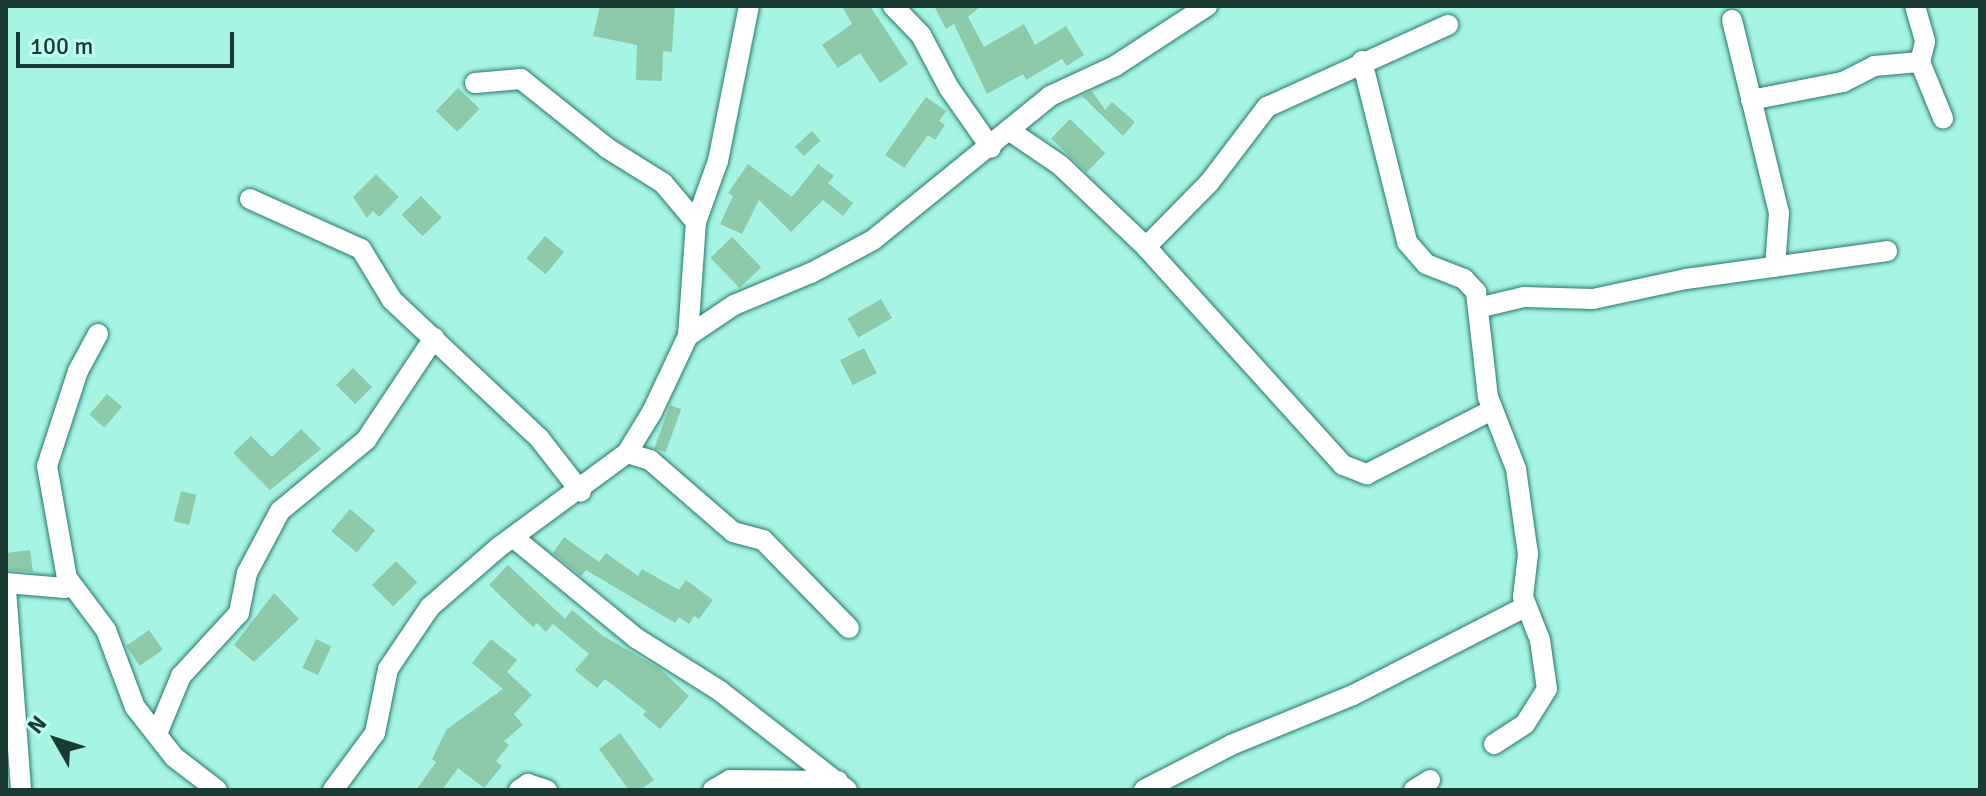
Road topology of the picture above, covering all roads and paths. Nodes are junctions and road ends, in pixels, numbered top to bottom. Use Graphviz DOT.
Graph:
graph roads {
  1 [pos="749,6"];
  2 [pos="893,6"];
  3 [pos="1207,6"];
  4 [pos="1915,6"];
  5 [pos="1732,20"];
  6 [pos="1448,25"];
  7 [pos="1362,61"];
  8 [pos="1920,62"];
  9 [pos="475,83"];
  10 [pos="1751,100"];
  11 [pos="1943,118"];
  12 [pos="1010,131"];
  13 [pos="991,148"];
  14 [pos="250,199"];
  15 [pos="696,222"];
  16 [pos="1146,247"];
  17 [pos="1887,251"];
  18 [pos="1775,267"];
  19 [pos="1482,307"];
  20 [pos="98,334"];
  21 [pos="688,336"];
  22 [pos="434,338"];
  23 [pos="1492,410"];
  24 [pos="627,453"];
  25 [pos="581,492"];
  26 [pos="513,537"];
  27 [pos="67,578"];
  28 [pos="6,583"];
  29 [pos="6,589"];
  30 [pos="1525,607"];
  31 [pos="849,628"];
  32 [pos="157,734"];
  33 [pos="1494,744"];
  34 [pos="843,786"];
  35 [pos="21,790"];
  36 [pos="217,790"];
  37 [pos="333,790"];
  38 [pos="519,790"];
  39 [pos="547,790"];
  40 [pos="713,790"];
  41 [pos="1144,790"];
  1 -- 15 [label="street"];
  2 -- 13 [label="street"];
  3 -- 12 [label="street"];
  4 -- 8 [label="street"];
  5 -- 10 [label="street"];
  6 -- 7 [label="street"];
  7 -- 16 [label="street"];
  7 -- 19 [label="street"];
  8 -- 10 [label="street"];
  8 -- 11 [label="street"];
  9 -- 15 [label="street"];
  10 -- 18 [label="street"];
  12 -- 13 [label="street"];
  12 -- 16 [label="street"];
  13 -- 21 [label="street"];
  14 -- 22 [label="street"];
  15 -- 21 [label="street"];
  16 -- 23 [label="street"];
  17 -- 18 [label="street"];
  18 -- 19 [label="street"];
  19 -- 23 [label="street"];
  20 -- 27 [label="street"];
  21 -- 24 [label="street"];
  22 -- 25 [label="street"];
  22 -- 32 [label="street"];
  23 -- 30 [label="street"];
  24 -- 25 [label="street"];
  24 -- 31 [label="street"];
  25 -- 26 [label="street"];
  26 -- 34 [label="street"];
  26 -- 37 [label="street"];
  27 -- 28 [label="street"];
  27 -- 32 [label="street"];
  29 -- 35 [label="street"];
  30 -- 33 [label="street"];
  30 -- 41 [label="street"];
  32 -- 36 [label="street"];
  34 -- 40 [label="street"];
  38 -- 39 [label="street"];
}
